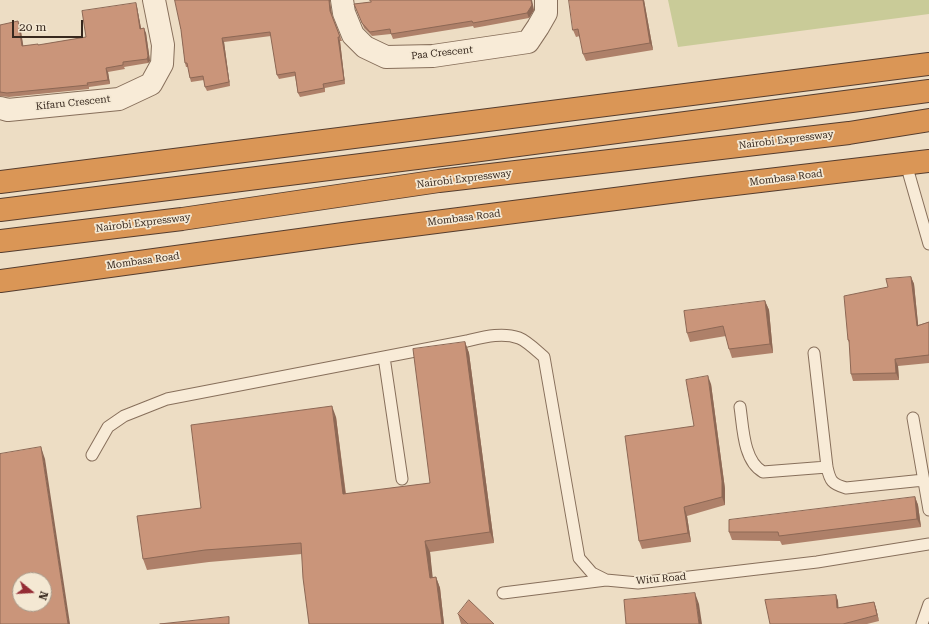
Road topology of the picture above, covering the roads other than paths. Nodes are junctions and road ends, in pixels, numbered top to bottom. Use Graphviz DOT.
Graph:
graph roads {
  1 [pos="154,0"];
  2 [pos="342,0"];
  3 [pos="546,0"];
  4 [pos="929,64"];
  5 [pos="929,91"];
  6 [pos="0,108"];
  7 [pos="929,120"];
  8 [pos="929,162"];
  9 [pos="906,164"];
  10 [pos="0,182"];
  11 [pos="0,210"];
  12 [pos="0,241"];
  13 [pos="929,244"];
  14 [pos="0,281"];
  15 [pos="814,353"];
  16 [pos="384,357"];
  17 [pos="740,407"];
  18 [pos="912,418"];
  19 [pos="92,455"];
  20 [pos="827,466"];
  21 [pos="402,479"];
  22 [pos="924,480"];
  23 [pos="929,510"];
  24 [pos="929,544"];
  25 [pos="606,580"];
  26 [pos="503,593"];
  27 [pos="929,604"];
  28 [pos="922,624"];
  1 -- 6 [label="street, Kifaru Crescent"];
  2 -- 3 [label="street, Paa Crescent"];
  4 -- 10 [label="highway"];
  5 -- 11 [label="highway"];
  7 -- 12 [label="highway, Nairobi Expressway"];
  8 -- 9 [label="highway, Mombasa Road"];
  9 -- 13 [label="lane"];
  9 -- 14 [label="highway, Mombasa Road"];
  15 -- 20 [label="lane"];
  16 -- 19 [label="lane"];
  16 -- 21 [label="lane"];
  16 -- 25 [label="lane, Witu Road"];
  17 -- 20 [label="lane"];
  18 -- 22 [label="lane"];
  20 -- 22 [label="lane"];
  22 -- 23 [label="lane"];
  24 -- 25 [label="lane, Witu Road"];
  25 -- 26 [label="lane"];
  27 -- 28 [label="lane"];
}
